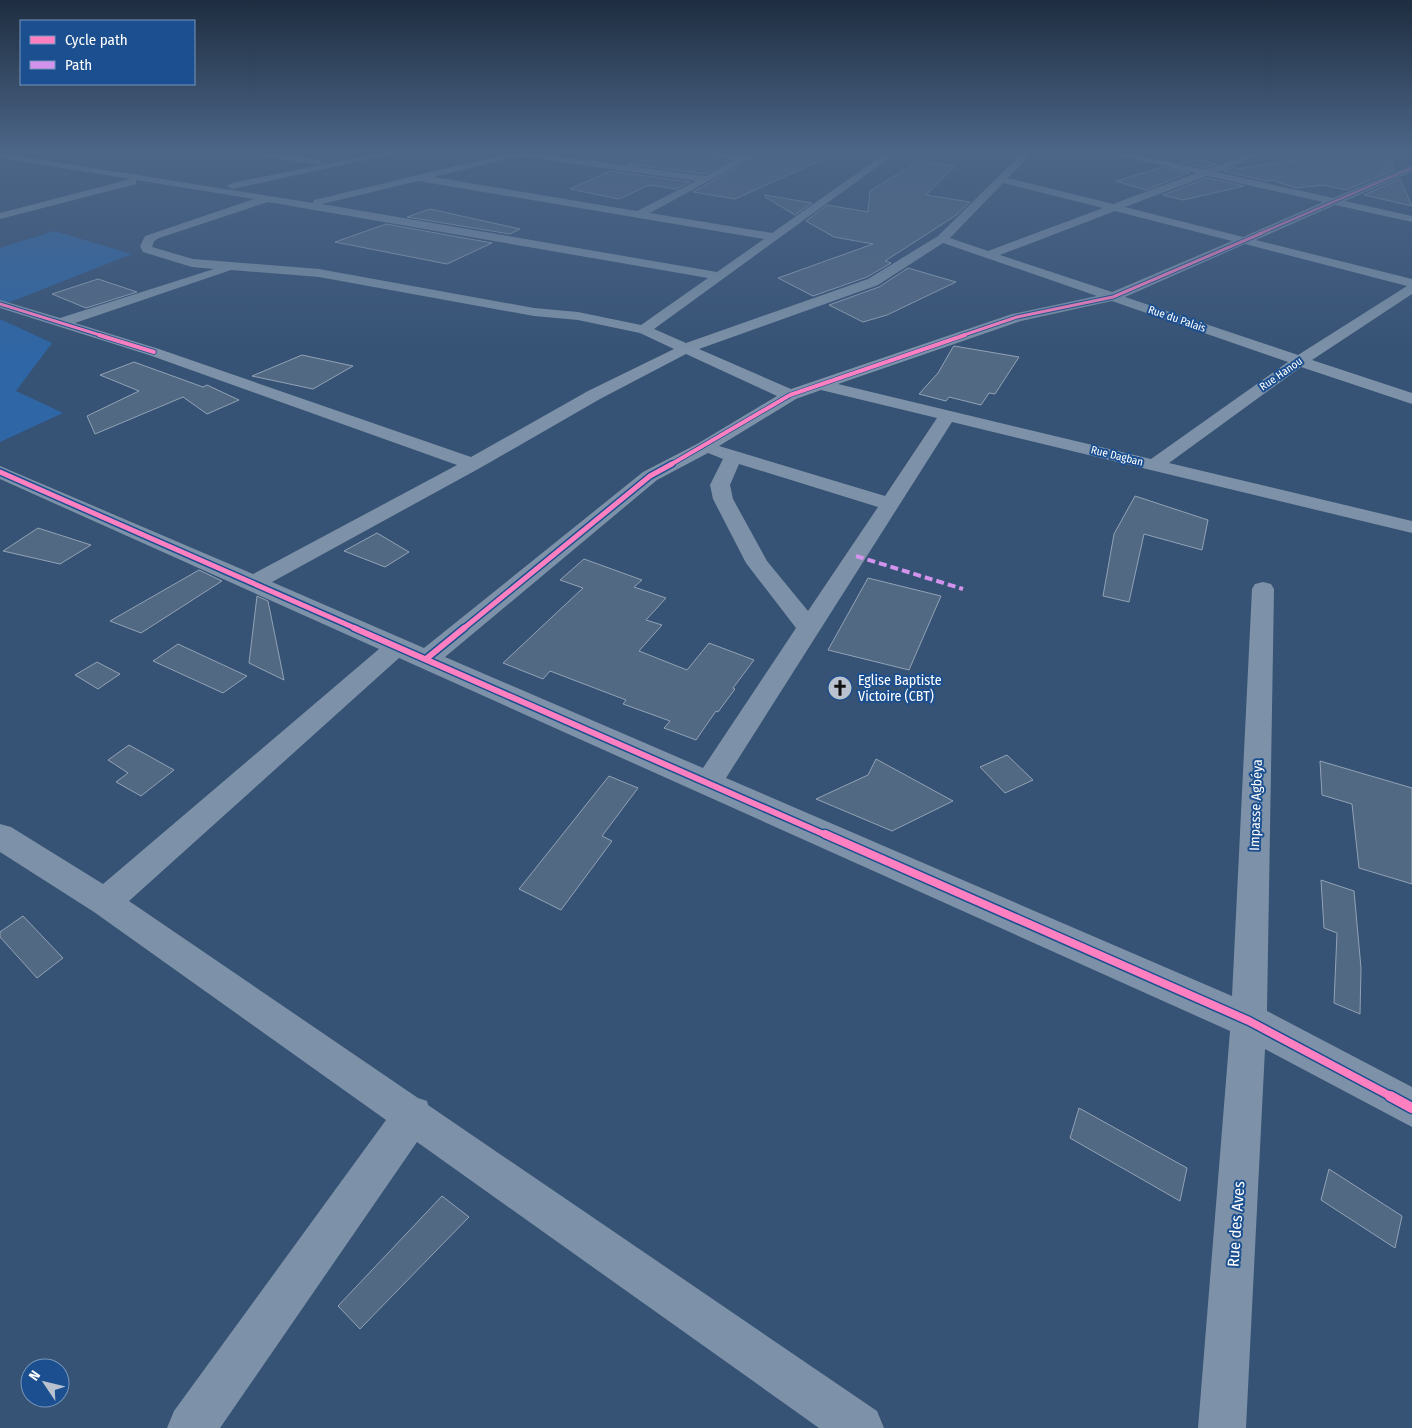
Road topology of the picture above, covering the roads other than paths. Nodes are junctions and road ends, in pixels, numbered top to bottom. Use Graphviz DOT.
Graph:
graph roads {
  1 [pos="204,220"];
  2 [pos="396,220"];
  3 [pos="666,220"];
  4 [pos="798,220"];
  5 [pos="961,220"];
  6 [pos="1081,220"];
  7 [pos="1164,220"];
  8 [pos="1293,220"];
  9 [pos="773,237"];
  10 [pos="942,239"];
  11 [pos="1244,240"];
  12 [pos="988,255"];
  13 [pos="232,266"];
  14 [pos="718,276"];
  15 [pos="1412,283"];
  16 [pos="1412,288"];
  17 [pos="1113,297"];
  18 [pos="0,304"];
  19 [pos="59,323"];
  20 [pos="644,330"];
  21 [pos="687,348"];
  22 [pos="1299,360"];
  23 [pos="822,385"];
  24 [pos="790,394"];
  25 [pos="1412,399"];
  26 [pos="948,415"];
  27 [pos="704,448"];
  28 [pos="733,457"];
  29 [pos="473,464"];
  30 [pos="1154,465"];
  31 [pos="0,472"];
  32 [pos="890,504"];
  33 [pos="1412,527"];
  34 [pos="253,583"];
  35 [pos="1262,589"];
  36 [pos="809,628"];
  37 [pos="396,647"];
  38 [pos="426,659"];
  39 [pos="708,784"];
  40 [pos="0,836"];
  41 [pos="105,902"];
  42 [pos="1249,1021"];
  43 [pos="1412,1108"];
  44 [pos="413,1115"];
  45 [pos="191,1428"];
  46 [pos="860,1428"];
  47 [pos="1222,1428"];
  1 -- 13 [label="street"];
  2 -- 14 [label="street"];
  3 -- 9 [label="street"];
  4 -- 9 [label="street"];
  5 -- 10 [label="street"];
  6 -- 12 [label="street"];
  7 -- 11 [label="street"];
  8 -- 11 [label="street"];
  9 -- 14 [label="street"];
  10 -- 12 [label="street, Rue du Palais"];
  10 -- 21 [label="street"];
  11 -- 15 [label="street"];
  11 -- 17 [label="street"];
  12 -- 17 [label="street, Rue du Palais"];
  13 -- 19 [label="street"];
  13 -- 20 [label="street"];
  14 -- 20 [label="street"];
  16 -- 22 [label="street, Rue Hanou"];
  17 -- 22 [label="street, Rue du Palais"];
  17 -- 23 [label="street"];
  18 -- 19 [label="street"];
  19 -- 29 [label="street"];
  20 -- 21 [label="street"];
  21 -- 24 [label="street"];
  21 -- 29 [label="street"];
  22 -- 25 [label="street, Rue du Palais"];
  22 -- 30 [label="street, Rue Hanou"];
  23 -- 24 [label="street"];
  23 -- 26 [label="street, Rue Dagban"];
  24 -- 27 [label="street"];
  26 -- 30 [label="street, Rue Dagban"];
  26 -- 32 [label="street"];
  27 -- 28 [label="street"];
  27 -- 38 [label="street"];
  28 -- 32 [label="street"];
  28 -- 36 [label="street"];
  29 -- 34 [label="street"];
  30 -- 33 [label="street, Rue Dagban"];
  31 -- 34 [label="street"];
  32 -- 36 [label="street"];
  34 -- 37 [label="street"];
  35 -- 42 [label="street, Impasse Agbéya"];
  36 -- 39 [label="street"];
  37 -- 38 [label="street"];
  37 -- 41 [label="street"];
  38 -- 39 [label="street"];
  39 -- 42 [label="street"];
  40 -- 41 [label="street"];
  41 -- 44 [label="street"];
  42 -- 43 [label="street"];
  42 -- 47 [label="street, Rue des Aves"];
  44 -- 45 [label="street"];
  44 -- 46 [label="street"];
}
